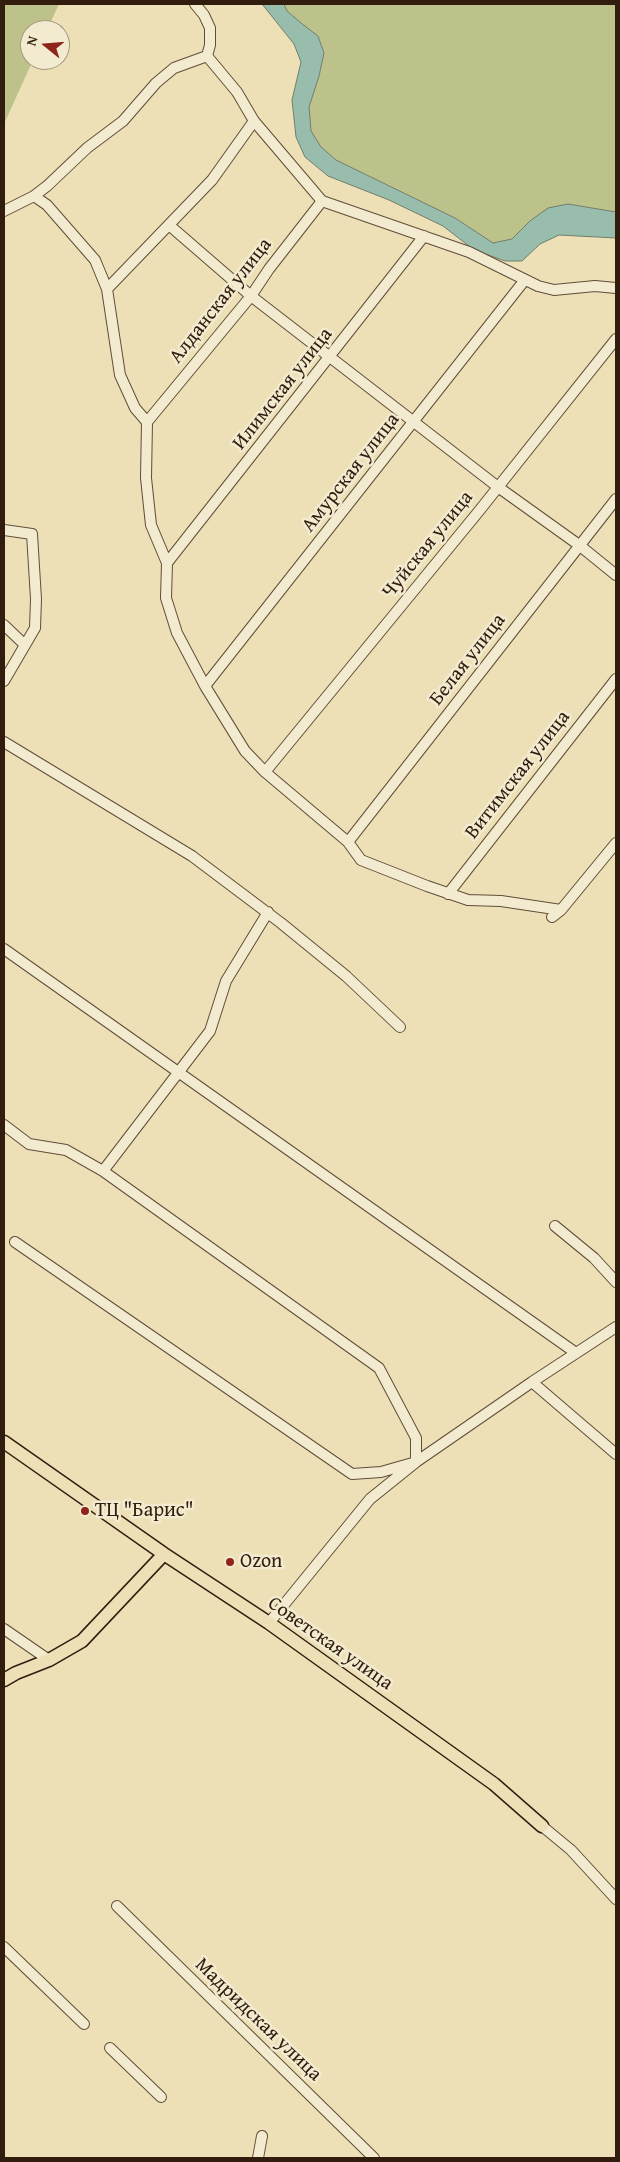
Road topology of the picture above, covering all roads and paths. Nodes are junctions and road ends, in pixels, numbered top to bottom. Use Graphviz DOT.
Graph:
graph roads {
  1 [pos="195,4"];
  2 [pos="208,56"];
  3 [pos="254,121"];
  4 [pos="34,196"];
  5 [pos="322,201"];
  6 [pos="4,210"];
  7 [pos="169,225"];
  8 [pos="424,236"];
  9 [pos="524,281"];
  10 [pos="616,288"];
  11 [pos="107,289"];
  12 [pos="251,296"];
  13 [pos="616,339"];
  14 [pos="331,357"];
  15 [pos="414,421"];
  16 [pos="147,422"];
  17 [pos="498,487"];
  18 [pos="616,499"];
  19 [pos="4,530"];
  20 [pos="579,545"];
  21 [pos="167,563"];
  22 [pos="616,575"];
  23 [pos="4,625"];
  24 [pos="24,645"];
  25 [pos="616,679"];
  26 [pos="4,681"];
  27 [pos="205,686"];
  28 [pos="4,742"];
  29 [pos="265,772"];
  30 [pos="348,842"];
  31 [pos="616,843"];
  32 [pos="448,894"];
  33 [pos="561,910"];
  34 [pos="268,912"];
  35 [pos="552,917"];
  36 [pos="4,949"];
  37 [pos="400,1026"];
  38 [pos="178,1072"];
  39 [pos="4,1125"];
  40 [pos="103,1171"];
  41 [pos="555,1226"];
  42 [pos="15,1242"];
  43 [pos="616,1282"];
  44 [pos="616,1327"];
  45 [pos="576,1353"];
  46 [pos="532,1382"];
  47 [pos="4,1442"];
  48 [pos="616,1454"];
  49 [pos="416,1462"];
  50 [pos="164,1554"];
  51 [pos="269,1623"];
  52 [pos="4,1629"];
  53 [pos="49,1660"];
  54 [pos="4,1680"];
  55 [pos="542,1826"];
  56 [pos="616,1899"];
  57 [pos="118,1906"];
  58 [pos="4,1947"];
  59 [pos="84,2024"];
  60 [pos="110,2048"];
  61 [pos="161,2097"];
  62 [pos="262,2136"];
  63 [pos="258,2158"];
  64 [pos="374,2158"];
  1 -- 2 [label="street"];
  2 -- 3 [label="street"];
  2 -- 4 [label="street"];
  3 -- 5 [label="street"];
  3 -- 7 [label="street"];
  4 -- 6 [label="street"];
  4 -- 11 [label="street"];
  5 -- 8 [label="street"];
  5 -- 12 [label="street, Алданская улица"];
  7 -- 11 [label="street"];
  7 -- 12 [label="street"];
  8 -- 9 [label="street"];
  8 -- 14 [label="street, Илимская улица"];
  9 -- 10 [label="street"];
  9 -- 15 [label="street, Амурская улица"];
  11 -- 16 [label="street"];
  12 -- 14 [label="street"];
  12 -- 16 [label="street, Алданская улица"];
  13 -- 17 [label="street, Чуйская улица"];
  14 -- 15 [label="street"];
  14 -- 21 [label="street, Илимская улица"];
  15 -- 17 [label="street"];
  15 -- 27 [label="street, Амурская улица"];
  16 -- 21 [label="street"];
  17 -- 20 [label="street"];
  17 -- 29 [label="street, Чуйская улица"];
  18 -- 20 [label="street, Белая улица"];
  19 -- 24 [label="street"];
  20 -- 22 [label="street"];
  20 -- 30 [label="street, Белая улица"];
  21 -- 27 [label="street"];
  23 -- 24 [label="street"];
  24 -- 26 [label="street"];
  25 -- 32 [label="street, Витимская улица"];
  27 -- 29 [label="street"];
  28 -- 34 [label="street"];
  29 -- 30 [label="street"];
  30 -- 32 [label="street"];
  31 -- 33 [label="street"];
  32 -- 33 [label="street"];
  33 -- 35 [label="street"];
  34 -- 37 [label="street"];
  34 -- 38 [label="street"];
  36 -- 38 [label="street"];
  38 -- 40 [label="street"];
  38 -- 45 [label="street"];
  39 -- 40 [label="street"];
  40 -- 49 [label="street"];
  41 -- 43 [label="street"];
  42 -- 49 [label="street"];
  44 -- 45 [label="street"];
  45 -- 46 [label="street"];
  46 -- 48 [label="street"];
  46 -- 49 [label="street"];
  47 -- 50 [label="main road, Советская улица"];
  49 -- 51 [label="street"];
  50 -- 51 [label="main road, Советская улица"];
  50 -- 53 [label="main road"];
  51 -- 55 [label="main road, Советская улица"];
  52 -- 53 [label="street"];
  53 -- 54 [label="main road"];
  55 -- 56 [label="street, Советская улица"];
  57 -- 64 [label="street, Мадридская улица"];
  58 -- 59 [label="street"];
  60 -- 61 [label="street"];
  62 -- 63 [label="street"];
}
